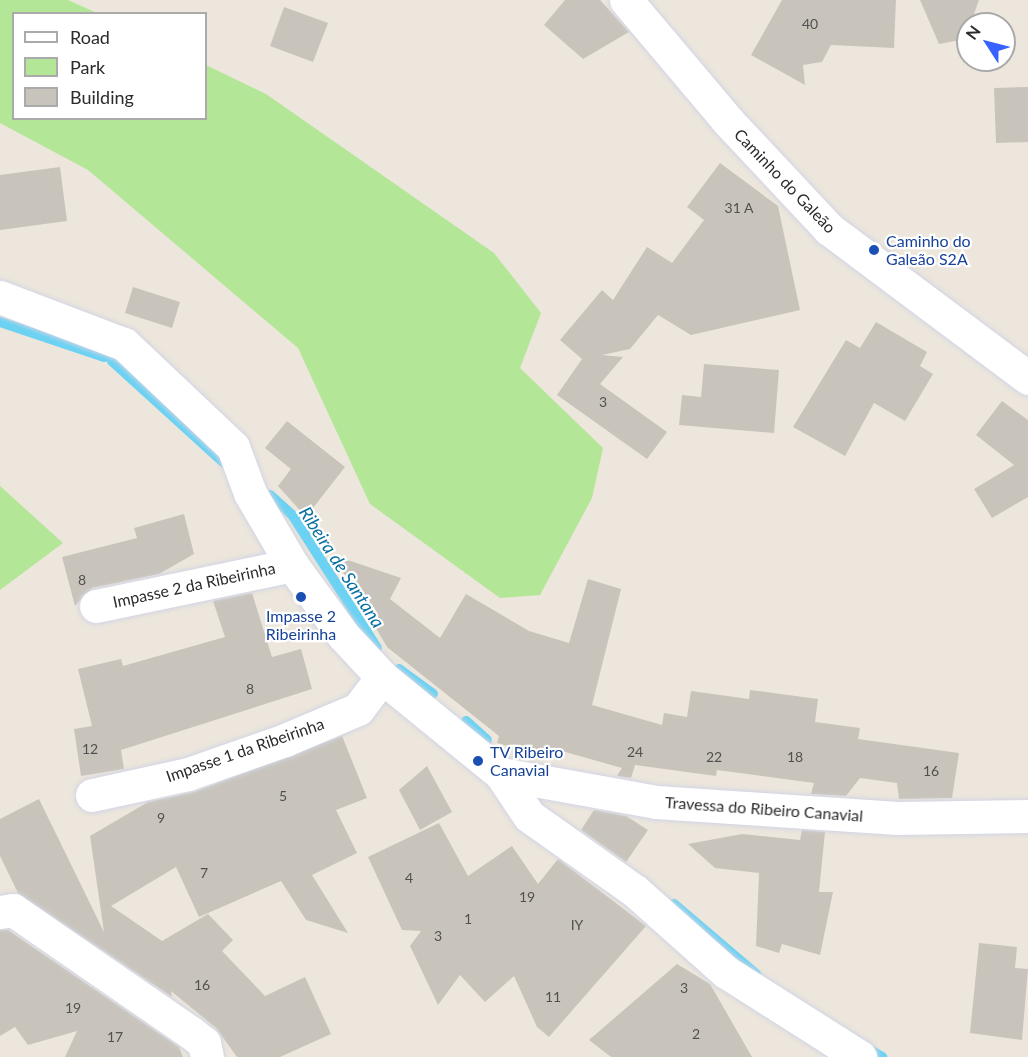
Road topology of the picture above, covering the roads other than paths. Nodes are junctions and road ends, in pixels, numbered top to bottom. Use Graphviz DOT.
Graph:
graph roads {
  1 [pos="626,0"];
  2 [pos="0,297"];
  3 [pos="1028,378"];
  4 [pos="292,565"];
  5 [pos="96,606"];
  6 [pos="382,677"];
  7 [pos="501,774"];
  8 [pos="92,795"];
  9 [pos="1028,816"];
  10 [pos="0,912"];
  11 [pos="207,1057"];
  12 [pos="860,1057"];
  1 -- 3 [label="street, Caminho do Galeão"];
  2 -- 4 [label="street"];
  4 -- 5 [label="street, Impasse 2 da Ribeirinha"];
  4 -- 6 [label="street"];
  6 -- 7 [label="street"];
  6 -- 8 [label="street, Impasse 1 da Ribeirinha"];
  7 -- 9 [label="street, Travessa do Ribeiro Canavial"];
  7 -- 12 [label="street"];
  10 -- 11 [label="street"];
}
